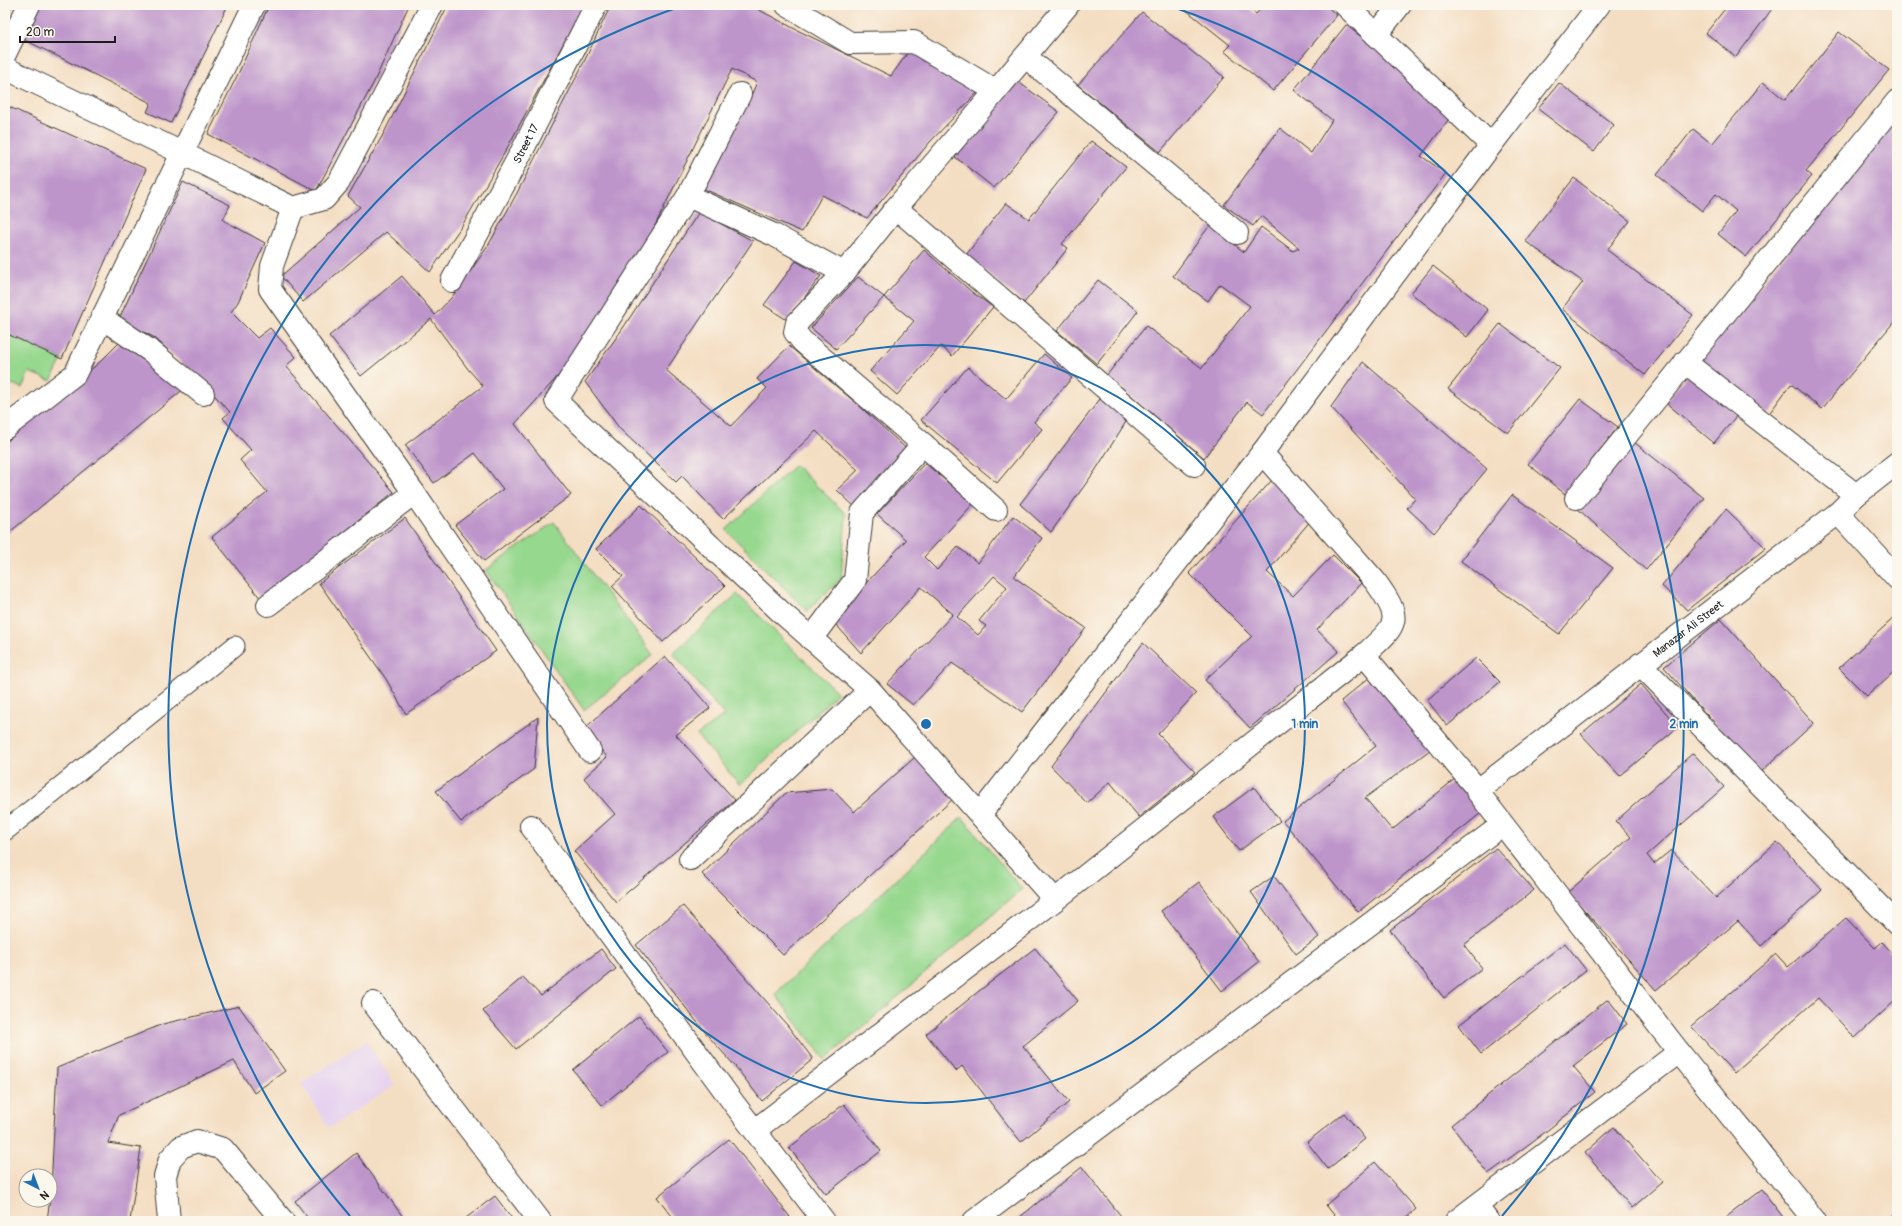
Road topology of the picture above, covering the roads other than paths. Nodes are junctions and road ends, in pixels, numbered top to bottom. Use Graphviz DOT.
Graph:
graph roads {
  1 [pos="29,5"];
  2 [pos="254,5"];
  3 [pos="432,5"];
  4 [pos="596,5"];
  5 [pos="787,5"];
  6 [pos="1068,5"];
  7 [pos="1344,5"];
  8 [pos="1400,5"];
  9 [pos="1599,5"];
  10 [pos="1376,35"];
  11 [pos="5,54"];
  12 [pos="1026,57"];
  13 [pos="5,68"];
  14 [pos="996,91"];
  15 [pos="740,94"];
  16 [pos="1897,101"];
  17 [pos="1491,145"];
  18 [pos="182,153"];
  19 [pos="688,196"];
  20 [pos="294,208"];
  21 [pos="896,208"];
  22 [pos="1237,233"];
  23 [pos="844,273"];
  24 [pos="452,281"];
  25 [pos="102,318"];
  26 [pos="1686,362"];
  27 [pos="203,394"];
  28 [pos="5,428"];
  29 [pos="923,444"];
  30 [pos="1262,453"];
  31 [pos="1897,463"];
  32 [pos="1194,464"];
  33 [pos="414,493"];
  34 [pos="1856,495"];
  35 [pos="1576,498"];
  36 [pos="996,510"];
  37 [pos="1838,513"];
  38 [pos="1897,578"];
  39 [pos="268,605"];
  40 [pos="811,639"];
  41 [pos="235,646"];
  42 [pos="1364,654"];
  43 [pos="1640,664"];
  44 [pos="870,690"];
  45 [pos="590,751"];
  46 [pos="1478,790"];
  47 [pos="980,814"];
  48 [pos="1502,825"];
  49 [pos="531,826"];
  50 [pos="5,831"];
  51 [pos="690,859"];
  52 [pos="1055,900"];
  53 [pos="1897,924"];
  54 [pos="373,1003"];
  55 [pos="1679,1052"];
  56 [pos="755,1130"];
  57 [pos="1482,1214"];
  58 [pos="169,1221"];
  59 [pos="283,1221"];
  60 [pos="540,1221"];
  61 [pos="824,1221"];
  62 [pos="974,1221"];
  63 [pos="1456,1221"];
  64 [pos="1816,1221"];
  1 -- 11 [label="street"];
  2 -- 18 [label="street"];
  3 -- 20 [label="street"];
  4 -- 24 [label="street, Street 17"];
  5 -- 14 [label="street"];
  6 -- 12 [label="street"];
  7 -- 10 [label="street"];
  8 -- 10 [label="street"];
  9 -- 17 [label="street"];
  10 -- 17 [label="street"];
  12 -- 14 [label="street"];
  12 -- 22 [label="street"];
  13 -- 18 [label="street"];
  14 -- 21 [label="street"];
  15 -- 19 [label="street"];
  16 -- 26 [label="street"];
  17 -- 30 [label="street"];
  18 -- 20 [label="street"];
  18 -- 25 [label="street"];
  19 -- 23 [label="street"];
  19 -- 40 [label="street"];
  20 -- 33 [label="street"];
  21 -- 23 [label="street"];
  21 -- 32 [label="street"];
  23 -- 29 [label="street"];
  25 -- 27 [label="street"];
  25 -- 28 [label="street"];
  26 -- 34 [label="street"];
  26 -- 35 [label="street"];
  29 -- 36 [label="street"];
  29 -- 40 [label="street"];
  30 -- 42 [label="street"];
  30 -- 47 [label="street"];
  31 -- 34 [label="street, Manazar Ali Street"];
  33 -- 39 [label="street"];
  33 -- 45 [label="street"];
  34 -- 37 [label="street, Manazar Ali Street"];
  37 -- 38 [label="street"];
  37 -- 43 [label="street, Manazar Ali Street"];
  40 -- 44 [label="street"];
  41 -- 50 [label="lane"];
  42 -- 46 [label="street"];
  42 -- 52 [label="street"];
  43 -- 46 [label="street, Manazar Ali Street"];
  43 -- 53 [label="street"];
  44 -- 47 [label="street"];
  44 -- 51 [label="street"];
  46 -- 48 [label="street"];
  47 -- 52 [label="street"];
  48 -- 55 [label="street"];
  48 -- 62 [label="street"];
  49 -- 56 [label="street"];
  52 -- 56 [label="street"];
  54 -- 60 [label="street"];
  55 -- 57 [label="street"];
  55 -- 64 [label="street"];
  56 -- 61 [label="street"];
  57 -- 63 [label="street"];
  58 -- 59 [label="street"];
}
